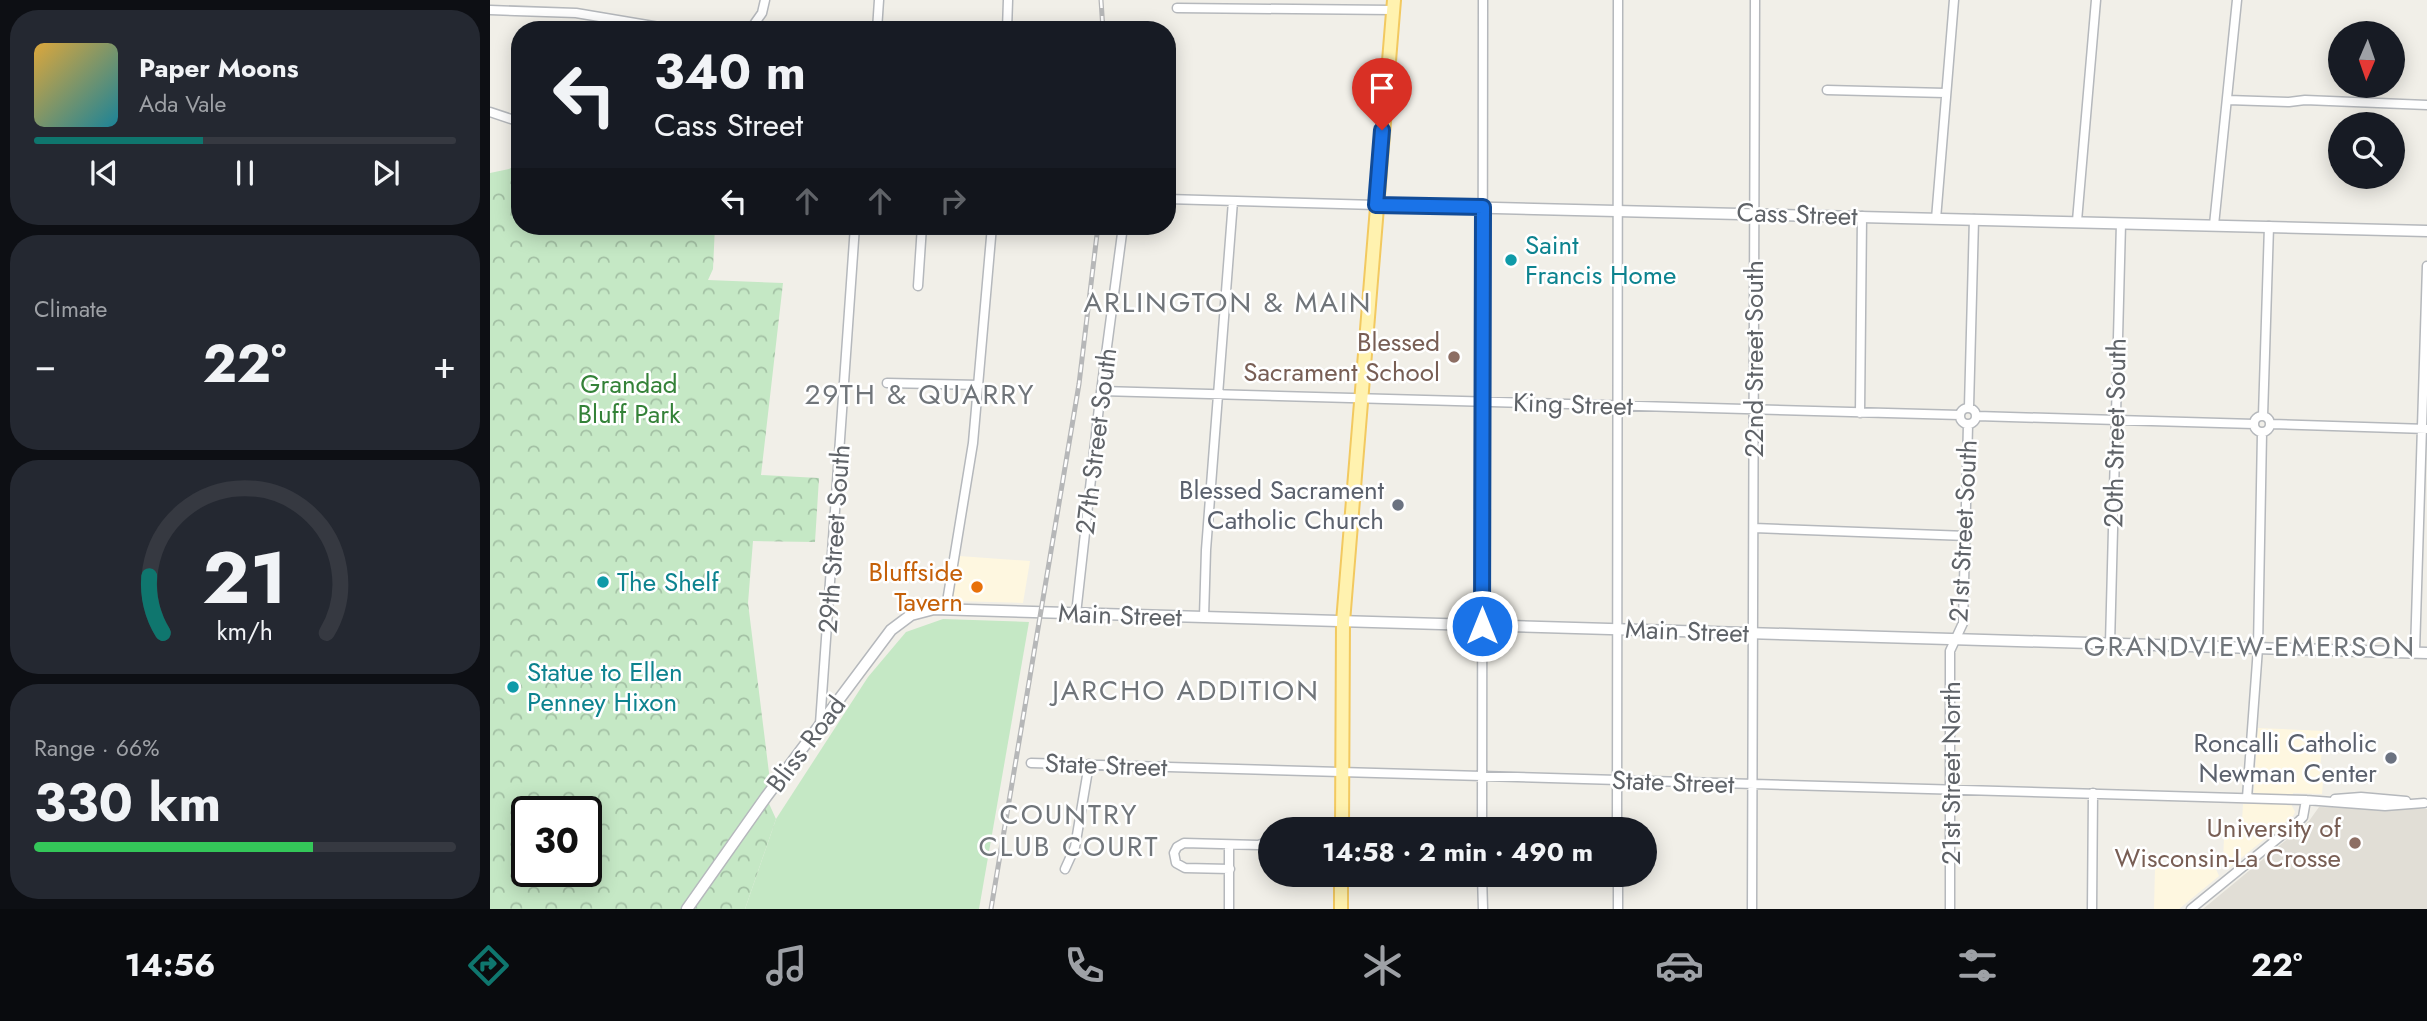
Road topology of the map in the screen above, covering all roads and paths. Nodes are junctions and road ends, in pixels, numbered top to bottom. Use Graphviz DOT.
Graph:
graph roads {
  1 [pos="765,0"];
  2 [pos="879,0"];
  3 [pos="1008,0"];
  4 [pos="1483,0"];
  5 [pos="1618,0"];
  6 [pos="1755,0"];
  7 [pos="1954,0"];
  8 [pos="2096,0"];
  9 [pos="2237,0"];
  10 [pos="1393,5"];
  11 [pos="1177,8"];
  12 [pos="490,10"];
  13 [pos="623,21"];
  14 [pos="756,21"];
  15 [pos="878,21"];
  16 [pos="1007,21"];
  17 [pos="1827,90"];
  18 [pos="1945,93"];
  19 [pos="2228,100"];
  20 [pos="2427,105"];
  21 [pos="490,112"];
  22 [pos="511,119"];
  23 [pos="1176,199"];
  24 [pos="1233,201"];
  25 [pos="1376,205"];
  26 [pos="1483,207"];
  27 [pos="1618,209"];
  28 [pos="1754,213"];
  29 [pos="1862,216"];
  30 [pos="1936,219"];
  31 [pos="1974,219"];
  32 [pos="2077,221"];
  33 [pos="2121,223"];
  34 [pos="2214,225"];
  35 [pos="2269,226"];
  36 [pos="2427,231"];
  37 [pos="854,235"];
  38 [pos="921,235"];
  39 [pos="991,235"];
  40 [pos="1122,235"];
  41 [pos="2427,266"];
  42 [pos="918,286"];
  43 [pos="887,383"];
  44 [pos="979,385"];
  45 [pos="1101,391"];
  46 [pos="1217,394"];
  47 [pos="1360,398"];
  48 [pos="1483,402"];
  49 [pos="1618,406"];
  50 [pos="1969,407"];
  51 [pos="1753,410"];
  52 [pos="1860,413"];
  53 [pos="1960,415"];
  54 [pos="1977,416"];
  55 [pos="2263,416"];
  56 [pos="2116,420"];
  57 [pos="2254,424"];
  58 [pos="2271,424"];
  59 [pos="1968,425"];
  60 [pos="2424,429"];
  61 [pos="2262,433"];
  62 [pos="1754,528"];
  63 [pos="1967,536"];
  64 [pos="946,608"];
  65 [pos="1076,614"];
  66 [pos="1204,617"];
  67 [pos="1343,622"];
  68 [pos="1482,626"];
  69 [pos="1618,629"];
  70 [pos="1754,633"];
  71 [pos="1957,638"];
  72 [pos="2110,643"];
  73 [pos="2258,648"];
  74 [pos="2415,652"];
  75 [pos="2427,653"];
  76 [pos="820,727"];
  77 [pos="1031,763"];
  78 [pos="1089,764"];
  79 [pos="1341,772"];
  80 [pos="1482,776"];
  81 [pos="1617,780"];
  82 [pos="1753,784"];
  83 [pos="1952,790"];
  84 [pos="2093,793"];
  85 [pos="2247,799"];
  86 [pos="2310,800"];
  87 [pos="2426,803"];
  88 [pos="1342,817"];
  89 [pos="1482,817"];
  90 [pos="1617,817"];
  91 [pos="1229,845"];
  92 [pos="1258,845"];
  93 [pos="1065,869"];
  94 [pos="1230,869"];
  95 [pos="1341,887"];
  96 [pos="1482,887"];
  97 [pos="1618,887"];
  98 [pos="687,909"];
  99 [pos="1229,909"];
  100 [pos="1341,909"];
  101 [pos="1483,909"];
  102 [pos="1618,909"];
  103 [pos="1752,909"];
  104 [pos="1950,909"];
  105 [pos="2092,909"];
  106 [pos="2191,909"];
  1 -- 14 [label="street"];
  2 -- 15 [label="street"];
  3 -- 16 [label="street"];
  4 -- 26 [label="street"];
  5 -- 27 [label="street"];
  6 -- 28 [label="street, 22nd Street South"];
  7 -- 18 [label="street"];
  8 -- 32 [label="street"];
  9 -- 19 [label="street"];
  10 -- 11 [label="street"];
  10 -- 25 [label="main road"];
  12 -- 13 [label="street"];
  17 -- 18 [label="street"];
  18 -- 30 [label="street"];
  19 -- 20 [label="street"];
  19 -- 34 [label="street"];
  21 -- 22 [label="street"];
  23 -- 24 [label="street, Cass Street"];
  24 -- 25 [label="street, Cass Street"];
  24 -- 46 [label="street"];
  25 -- 26 [label="street, Cass Street"];
  25 -- 47 [label="main road"];
  26 -- 27 [label="street, Cass Street"];
  26 -- 48 [label="street"];
  27 -- 28 [label="street, Cass Street"];
  27 -- 49 [label="street"];
  28 -- 29 [label="street, Cass Street"];
  28 -- 51 [label="street, 22nd Street South"];
  29 -- 30 [label="street, Cass Street"];
  29 -- 52 [label="street"];
  30 -- 31 [label="street, Cass Street"];
  31 -- 32 [label="street, Cass Street"];
  31 -- 50 [label="street, 21st Street South"];
  32 -- 33 [label="street, Cass Street"];
  33 -- 34 [label="street, Cass Street"];
  33 -- 56 [label="street, 20th Street South"];
  34 -- 35 [label="street, Cass Street"];
  35 -- 36 [label="street, Cass Street"];
  35 -- 55 [label="street"];
  37 -- 76 [label="street, 29th Street South"];
  38 -- 42 [label="street"];
  39 -- 44 [label="street"];
  40 -- 45 [label="street, 27th Street South"];
  41 -- 60 [label="street"];
  43 -- 44 [label="street"];
  44 -- 64 [label="street"];
  45 -- 46 [label="street, King Street"];
  45 -- 65 [label="street, 27th Street South"];
  46 -- 47 [label="street, King Street"];
  46 -- 66 [label="street"];
  47 -- 48 [label="street, King Street"];
  47 -- 67 [label="main road"];
  48 -- 49 [label="street, King Street"];
  48 -- 68 [label="street"];
  49 -- 51 [label="street, King Street"];
  49 -- 69 [label="street"];
  50 -- 53 [label="street"];
  50 -- 54 [label="street"];
  51 -- 52 [label="street, King Street"];
  51 -- 62 [label="street, 22nd Street South"];
  52 -- 53 [label="street, King Street"];
  53 -- 59 [label="street"];
  54 -- 56 [label="street"];
  54 -- 59 [label="street"];
  55 -- 57 [label="street"];
  55 -- 58 [label="street"];
  56 -- 57 [label="street"];
  56 -- 72 [label="street, 20th Street South"];
  57 -- 61 [label="street"];
  58 -- 60 [label="street"];
  58 -- 61 [label="street"];
  59 -- 63 [label="street, 21st Street South"];
  60 -- 74 [label="street"];
  61 -- 73 [label="street"];
  62 -- 63 [label="street"];
  62 -- 70 [label="street, 22nd Street South"];
  63 -- 71 [label="street, 21st Street South"];
  64 -- 65 [label="street, Main Street"];
  64 -- 76 [label="street, Bliss Road"];
  65 -- 66 [label="street, Main Street"];
  66 -- 67 [label="street, Main Street"];
  67 -- 68 [label="street, Main Street"];
  67 -- 79 [label="main road"];
  68 -- 69 [label="street, Main Street"];
  68 -- 80 [label="street"];
  69 -- 70 [label="street, Main Street"];
  69 -- 81 [label="street"];
  70 -- 71 [label="street, Main Street"];
  70 -- 82 [label="street, 22nd Street South"];
  71 -- 72 [label="street, Main Street"];
  71 -- 83 [label="street, 21st Street North"];
  72 -- 73 [label="street, Main Street"];
  73 -- 74 [label="street, Main Street"];
  73 -- 85 [label="street"];
  74 -- 75 [label="street, Main Street"];
  76 -- 98 [label="street, Bliss Road"];
  77 -- 78 [label="street, State Street"];
  78 -- 79 [label="street, State Street"];
  78 -- 93 [label="street"];
  79 -- 80 [label="street, State Street"];
  79 -- 88 [label="main road"];
  80 -- 81 [label="street, State Street"];
  80 -- 89 [label="street"];
  81 -- 82 [label="street, State Street"];
  81 -- 90 [label="street"];
  82 -- 83 [label="street, State Street"];
  82 -- 103 [label="street, 22nd Street South"];
  83 -- 84 [label="street, State Street"];
  83 -- 104 [label="street, 21st Street North"];
  84 -- 85 [label="street, State Street"];
  84 -- 105 [label="street"];
  85 -- 86 [label="street, State Street"];
  86 -- 87 [label="street, State Street"];
  86 -- 106 [label="street"];
  91 -- 92 [label="street"];
  91 -- 94 [label="street"];
  91 -- 94 [label="street"];
  94 -- 99 [label="street"];
  95 -- 100 [label="main road"];
  96 -- 101 [label="street"];
  97 -- 102 [label="street"];
}
